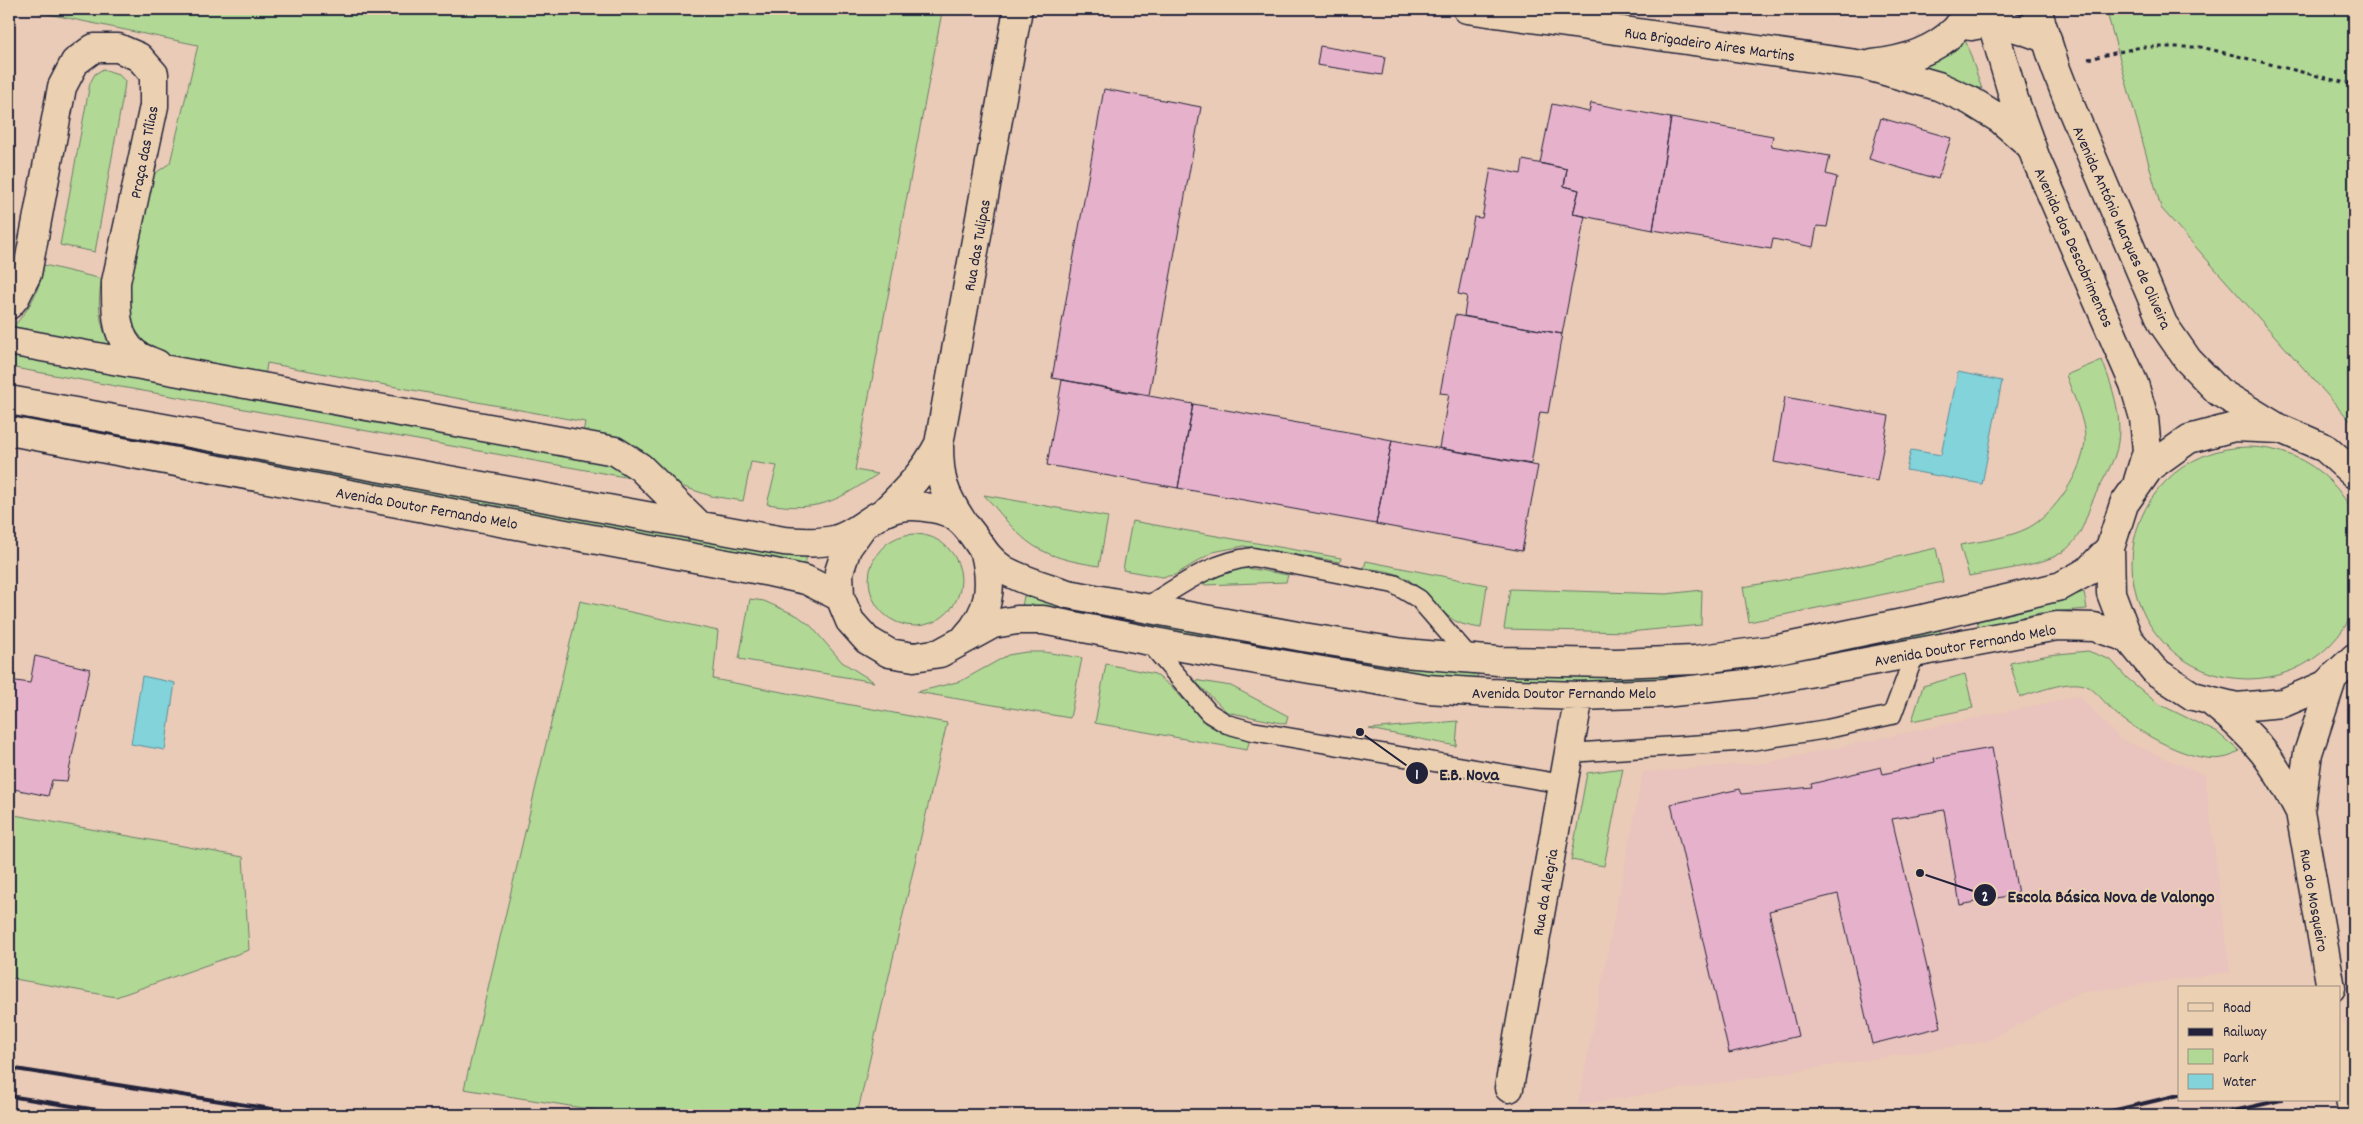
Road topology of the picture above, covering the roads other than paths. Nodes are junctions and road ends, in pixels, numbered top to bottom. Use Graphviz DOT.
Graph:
graph roads {
  1 [pos="1018,9"];
  2 [pos="1467,9"];
  3 [pos="2037,9"];
  4 [pos="1991,16"];
  5 [pos="1962,20"];
  6 [pos="2046,39"];
  7 [pos="1864,66"];
  8 [pos="2031,146"];
  9 [pos="9,305"];
  10 [pos="9,341"];
  11 [pos="168,370"];
  12 [pos="9,400"];
  13 [pos="2281,429"];
  14 [pos="9,431"];
  15 [pos="939,444"];
  16 [pos="2354,474"];
  17 [pos="2136,486"];
  18 [pos="873,520"];
  19 [pos="962,521"];
  20 [pos="699,525"];
  21 [pos="2110,548"];
  22 [pos="985,553"];
  23 [pos="840,598"];
  24 [pos="1144,608"];
  25 [pos="2128,638"];
  26 [pos="1147,640"];
  27 [pos="961,641"];
  28 [pos="1916,651"];
  29 [pos="2354,658"];
  30 [pos="1471,659"];
  31 [pos="2333,677"];
  32 [pos="1579,696"];
  33 [pos="2209,700"];
  34 [pos="1569,753"];
  35 [pos="1563,784"];
  36 [pos="2300,812"];
  37 [pos="2331,986"];
  38 [pos="2340,1043"];
  39 [pos="1508,1088"];
  40 [pos="2353,1115"];
  1 -- 15 [label="street, Rua das Tulipas"];
  2 -- 7 [label="street, Rua Brigadeiro Aires Martins"];
  3 -- 6 [label="street, Avenida António Marques de Oliveira"];
  4 -- 5 [label="street, Rua Brigadeiro Aires Martins"];
  4 -- 6 [label="street, Rua Brigadeiro Aires Martins"];
  4 -- 8 [label="street, Avenida dos Descobrimentos"];
  5 -- 7 [label="street, Rua Brigadeiro Aires Martins"];
  6 -- 13 [label="street, Avenida António Marques de Oliveira"];
  7 -- 8 [label="street, Rua Brigadeiro Aires Martins"];
  8 -- 17 [label="street, Avenida dos Descobrimentos"];
  9 -- 11 [label="street, Praça das Tílias"];
  10 -- 11 [label="street"];
  11 -- 20 [label="street"];
  12 -- 20 [label="street, Avenida Doutor Fernando Melo"];
  13 -- 16 [label="street"];
  13 -- 17 [label="street"];
  14 -- 23 [label="street, Avenida Doutor Fernando Melo"];
  15 -- 18 [label="street"];
  15 -- 19 [label="street"];
  17 -- 21 [label="street"];
  18 -- 19 [label="street, Avenida Doutor Fernando Melo"];
  18 -- 20 [label="street, Avenida Doutor Fernando Melo"];
  18 -- 23 [label="street, Avenida Doutor Fernando Melo"];
  19 -- 22 [label="street, Avenida Doutor Fernando Melo"];
  21 -- 25 [label="street"];
  21 -- 30 [label="street, Avenida Doutor Fernando Melo"];
  22 -- 24 [label="street, Avenida Doutor Fernando Melo"];
  22 -- 27 [label="street, Avenida Doutor Fernando Melo"];
  23 -- 27 [label="street, Avenida Doutor Fernando Melo"];
  24 -- 30 [label="street, Avenida Doutor Fernando Melo"];
  24 -- 30 [label="lane, Avenida Doutor Fernando Melo"];
  25 -- 28 [label="street, Avenida Doutor Fernando Melo"];
  25 -- 33 [label="street"];
  26 -- 27 [label="street, Avenida Doutor Fernando Melo"];
  26 -- 32 [label="street, Avenida Doutor Fernando Melo"];
  26 -- 35 [label="lane"];
  28 -- 32 [label="street, Avenida Doutor Fernando Melo"];
  28 -- 34 [label="lane"];
  29 -- 31 [label="street"];
  31 -- 33 [label="street"];
  31 -- 36 [label="street, Rua do Mosqueiro"];
  32 -- 34 [label="street, Rua da Alegria"];
  33 -- 36 [label="street, Rua do Mosqueiro"];
  34 -- 35 [label="street, Rua da Alegria"];
  35 -- 39 [label="street, Rua da Alegria"];
  36 -- 37 [label="street, Rua do Mosqueiro"];
  38 -- 40 [label="street, bridge"];
}
